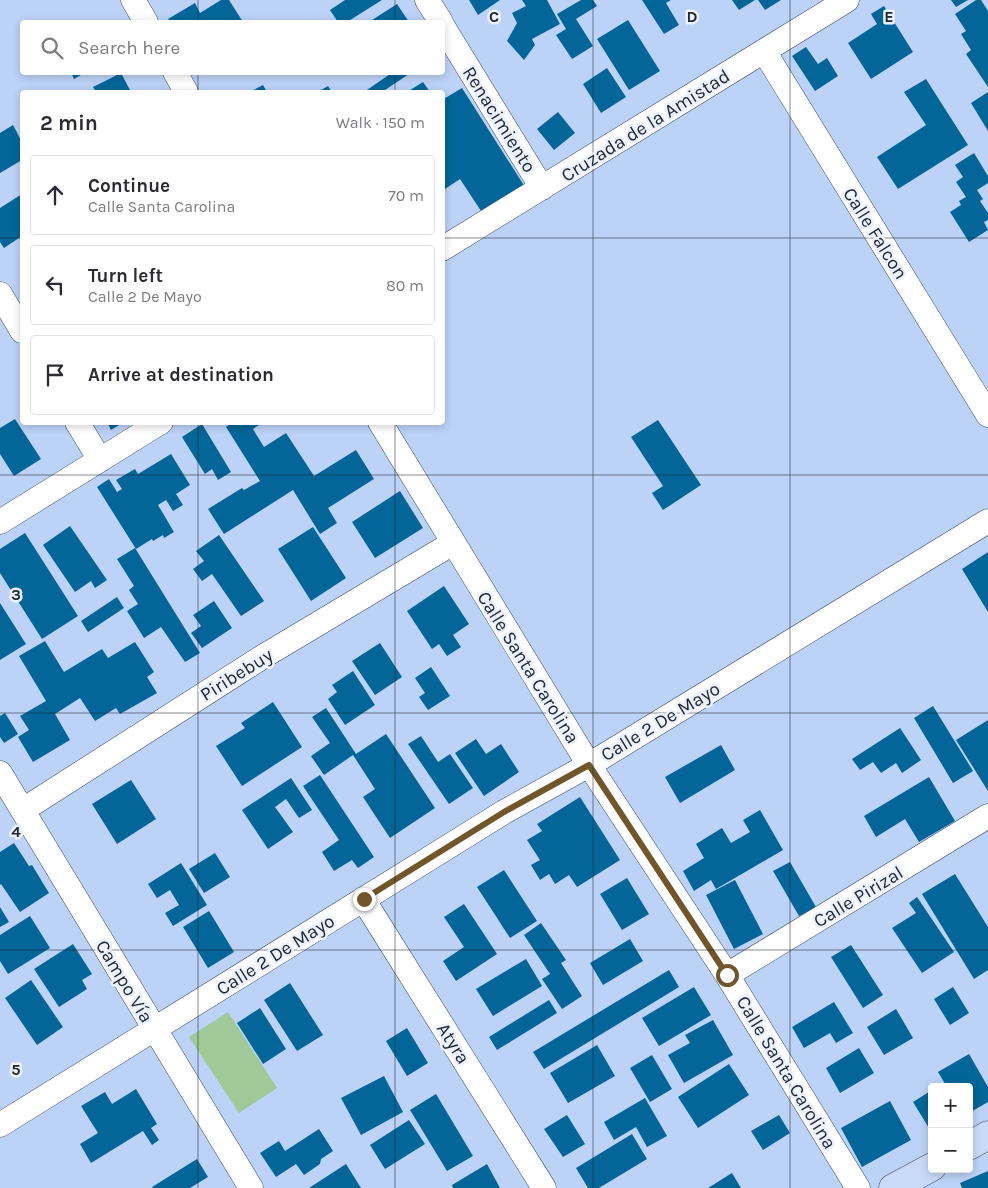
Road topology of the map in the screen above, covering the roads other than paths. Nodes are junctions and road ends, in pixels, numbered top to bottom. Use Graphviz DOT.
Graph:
graph roads {
  1 [pos="133,0"];
  2 [pos="427,0"];
  3 [pos="847,0"];
  4 [pos="145,20"];
  5 [pos="440,20"];
  6 [pos="445,29"];
  7 [pos="764,51"];
  8 [pos="177,75"];
  9 [pos="185,90"];
  10 [pos="542,188"];
  11 [pos="445,248"];
  12 [pos="0,294"];
  13 [pos="20,328"];
  14 [pos="988,415"];
  15 [pos="79,425"];
  16 [pos="156,425"];
  17 [pos="382,425"];
  18 [pos="100,460"];
  19 [pos="988,521"];
  20 [pos="0,522"];
  21 [pos="453,544"];
  22 [pos="589,765"];
  23 [pos="0,773"];
  24 [pos="22,810"];
  25 [pos="988,816"];
  26 [pos="364,899"];
  27 [pos="727,975"];
  28 [pos="155,1030"];
  29 [pos="0,1125"];
  30 [pos="988,1135"];
  31 [pos="973,1144"];
  32 [pos="928,1168"];
  33 [pos="251,1188"];
  34 [pos="544,1188"];
  35 [pos="858,1188"];
  36 [pos="893,1188"];
  1 -- 4 [label="street"];
  2 -- 5 [label="street, Renacimiento"];
  3 -- 7 [label="street, Cruzada de la Amistad"];
  6 -- 10 [label="street, Renacimiento"];
  7 -- 10 [label="street, Cruzada de la Amistad"];
  7 -- 14 [label="street, Calle Falcon"];
  8 -- 9 [label="street"];
  10 -- 11 [label="street, Cruzada de la Amistad"];
  12 -- 13 [label="street"];
  15 -- 18 [label="street"];
  16 -- 18 [label="street"];
  17 -- 21 [label="street, Calle Santa Carolina"];
  18 -- 20 [label="street"];
  19 -- 22 [label="street, Calle 2 De Mayo"];
  21 -- 22 [label="street, Calle Santa Carolina"];
  21 -- 24 [label="street, Piribebuy"];
  22 -- 26 [label="street, Calle 2 De Mayo"];
  22 -- 27 [label="street, Calle Santa Carolina"];
  23 -- 24 [label="street, Campo Vía"];
  24 -- 28 [label="street, Campo Vía"];
  25 -- 27 [label="street, Calle Pirizal"];
  26 -- 28 [label="street, Calle 2 De Mayo"];
  26 -- 34 [label="street, Atyra"];
  27 -- 35 [label="street, Calle Santa Carolina"];
  28 -- 29 [label="street, Calle 2 De Mayo"];
  28 -- 33 [label="street, Campo Vía"];
  30 -- 31 [label="main road"];
  32 -- 36 [label="main road"];
}
